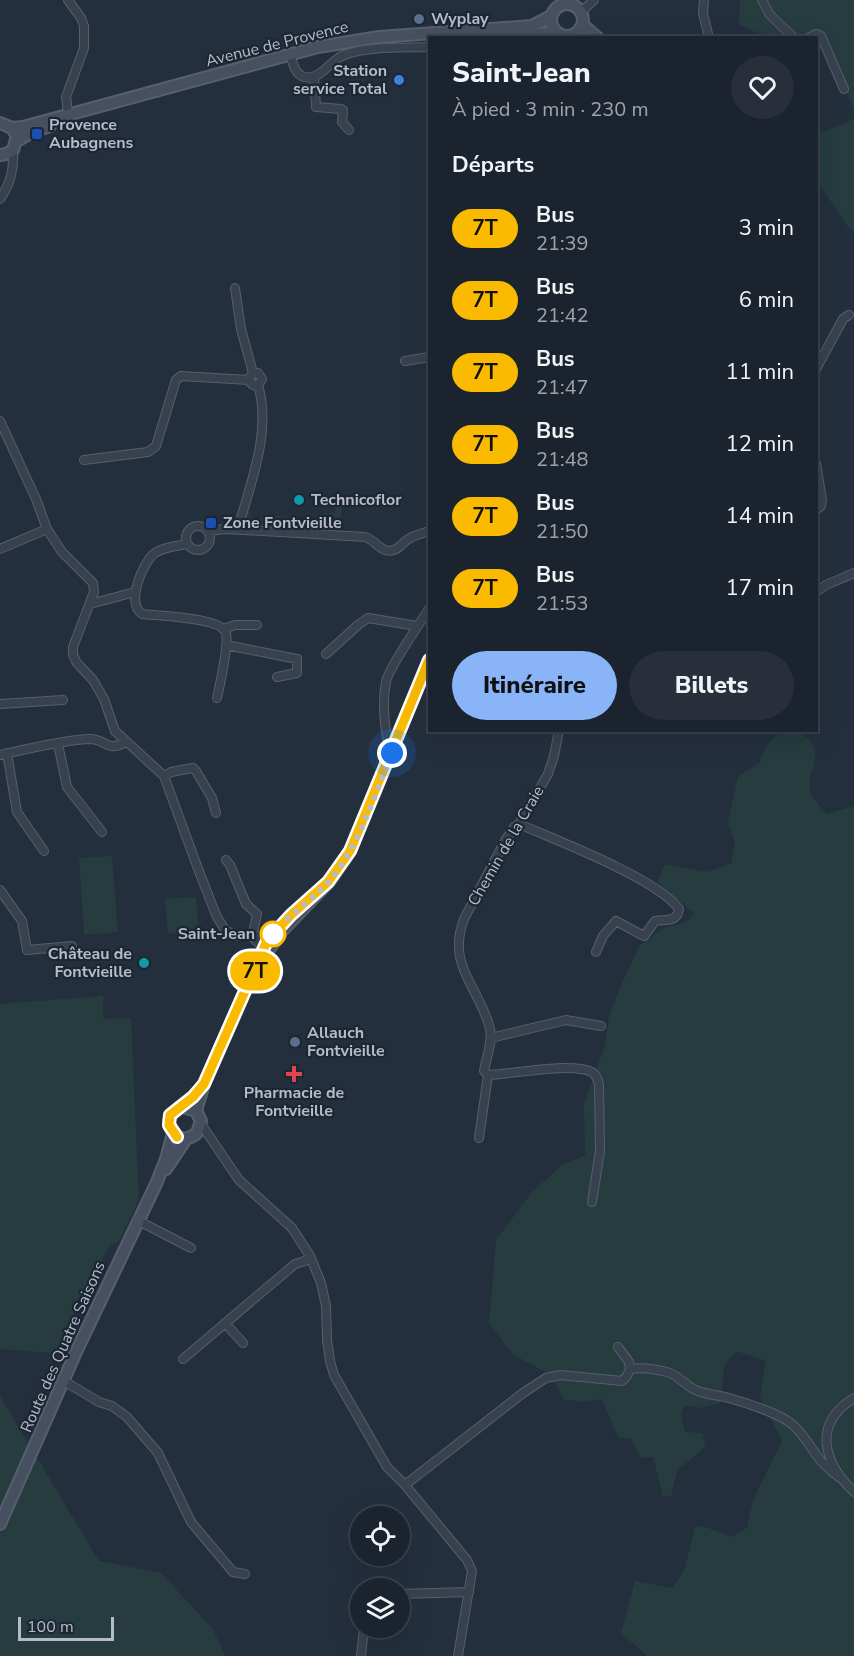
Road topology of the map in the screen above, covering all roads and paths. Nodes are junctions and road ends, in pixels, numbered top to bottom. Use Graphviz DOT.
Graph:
graph roads {
  1 [pos="68,0"];
  2 [pos="594,0"];
  3 [pos="704,0"];
  4 [pos="762,0"];
  5 [pos="559,6"];
  6 [pos="581,12"];
  7 [pos="579,30"];
  8 [pos="556,33"];
  9 [pos="521,36"];
  10 [pos="564,36"];
  11 [pos="568,36"];
  12 [pos="586,36"];
  13 [pos="593,36"];
  14 [pos="709,36"];
  15 [pos="792,36"];
  16 [pos="812,36"];
  17 [pos="428,39"];
  18 [pos="428,47"];
  19 [pos="291,57"];
  20 [pos="314,77"];
  21 [pos="844,89"];
  22 [pos="68,117"];
  23 [pos="4,123"];
  24 [pos="349,130"];
  25 [pos="15,146"];
  26 [pos="1,155"];
  27 [pos="12,175"];
  28 [pos="0,199"];
  29 [pos="235,288"];
  30 [pos="849,315"];
  31 [pos="428,357"];
  32 [pos="405,361"];
  33 [pos="818,365"];
  34 [pos="251,376"];
  35 [pos="0,421"];
  36 [pos="4,436"];
  37 [pos="84,460"];
  38 [pos="818,475"];
  39 [pos="818,508"];
  40 [pos="47,529"];
  41 [pos="238,529"];
  42 [pos="208,531"];
  43 [pos="428,531"];
  44 [pos="187,544"];
  45 [pos="0,549"];
  46 [pos="854,573"];
  47 [pos="818,591"];
  48 [pos="135,592"];
  49 [pos="90,604"];
  50 [pos="428,610"];
  51 [pos="257,625"];
  52 [pos="417,626"];
  53 [pos="223,628"];
  54 [pos="226,645"];
  55 [pos="326,654"];
  56 [pos="428,663"];
  57 [pos="277,677"];
  58 [pos="218,698"];
  59 [pos="63,700"];
  60 [pos="0,704"];
  61 [pos="558,732"];
  62 [pos="126,742"];
  63 [pos="58,744"];
  64 [pos="392,753"];
  65 [pos="4,754"];
  66 [pos="164,776"];
  67 [pos="216,813"];
  68 [pos="519,824"];
  69 [pos="102,832"];
  70 [pos="44,851"];
  71 [pos="226,860"];
  72 [pos="0,890"];
  73 [pos="252,937"];
  74 [pos="72,946"];
  75 [pos="267,946"];
  76 [pos="596,952"];
  77 [pos="601,1026"];
  78 [pos="491,1038"];
  79 [pos="488,1075"];
  80 [pos="204,1084"];
  81 [pos="183,1107"];
  82 [pos="196,1111"];
  83 [pos="201,1124"];
  84 [pos="173,1133"];
  85 [pos="190,1137"];
  86 [pos="209,1138"];
  87 [pos="478,1138"];
  88 [pos="156,1184"];
  89 [pos="592,1202"];
  90 [pos="137,1220"];
  91 [pos="191,1248"];
  92 [pos="310,1256"];
  93 [pos="225,1323"];
  94 [pos="243,1343"];
  95 [pos="618,1347"];
  96 [pos="183,1359"];
  97 [pos="630,1369"];
  98 [pos="63,1381"];
  99 [pos="854,1398"];
  100 [pos="839,1477"];
  101 [pos="405,1485"];
  102 [pos="854,1492"];
  103 [pos="0,1524"];
  104 [pos="245,1574"];
  105 [pos="469,1592"];
  106 [pos="410,1594"];
  107 [pos="363,1638"];
  108 [pos="361,1656"];
  109 [pos="458,1656"];
  1 -- 22 [label="street"];
  2 -- 6 [label="street"];
  3 -- 14 [label="street"];
  4 -- 15 [label="street"];
  5 -- 6 [label="main road"];
  5 -- 8 [label="main road"];
  5 -- 19 [label="main road, Avenue de Provence"];
  6 -- 7 [label="main road"];
  7 -- 11 [label="main road"];
  7 -- 12 [label="main road"];
  7 -- 13 [label="main road"];
  8 -- 9 [label="main road"];
  8 -- 10 [label="main road"];
  16 -- 21 [label="street"];
  17 -- 19 [label="main road, Avenue de Provence"];
  18 -- 20 [label="street"];
  19 -- 20 [label="street"];
  19 -- 22 [label="main road, Avenue de Provence"];
  20 -- 24 [label="street"];
  22 -- 23 [label="main road, Avenue de Provence"];
  22 -- 25 [label="main road, Avenue de Provence"];
  23 -- 25 [label="main road"];
  25 -- 26 [label="main road, Avenue de Provence"];
  25 -- 27 [label="street"];
  26 -- 27 [label="street"];
  27 -- 28 [label="street"];
  29 -- 34 [label="street"];
  30 -- 33 [label="street"];
  31 -- 32 [label="street"];
  34 -- 37 [label="street"];
  34 -- 41 [label="street"];
  35 -- 36 [label="street"];
  36 -- 40 [label="street"];
  38 -- 39 [label="street"];
  40 -- 45 [label="street"];
  40 -- 49 [label="street"];
  41 -- 42 [label="street"];
  41 -- 43 [label="street"];
  42 -- 44 [label="street"];
  42 -- 44 [label="street"];
  44 -- 48 [label="street"];
  46 -- 47 [label="street"];
  48 -- 49 [label="street"];
  48 -- 53 [label="street"];
  49 -- 62 [label="street"];
  50 -- 52 [label="street"];
  51 -- 53 [label="street"];
  52 -- 55 [label="street"];
  52 -- 64 [label="street"];
  53 -- 54 [label="street"];
  54 -- 57 [label="street"];
  54 -- 58 [label="street"];
  56 -- 64 [label="main road, Route des Quatre Saisons"];
  59 -- 60 [label="street"];
  61 -- 68 [label="street, Chemin de la Craie"];
  62 -- 63 [label="street"];
  62 -- 66 [label="street"];
  63 -- 65 [label="street"];
  63 -- 69 [label="street"];
  64 -- 75 [label="main road, Route des Quatre Saisons"];
  65 -- 70 [label="street"];
  66 -- 67 [label="street"];
  66 -- 73 [label="street"];
  68 -- 76 [label="street"];
  68 -- 78 [label="street, Chemin de la Craie"];
  71 -- 73 [label="street"];
  72 -- 74 [label="street"];
  73 -- 75 [label="street"];
  75 -- 80 [label="main road, Route des Quatre Saisons"];
  77 -- 78 [label="street"];
  78 -- 79 [label="street, Chemin de la Craie"];
  79 -- 87 [label="street, Chemin de la Craie"];
  79 -- 89 [label="street"];
  80 -- 81 [label="main road, Route des Quatre Saisons"];
  80 -- 82 [label="main road, Route des Quatre Saisons"];
  81 -- 82 [label="main road"];
  81 -- 84 [label="main road, Route des Quatre Saisons"];
  82 -- 83 [label="main road"];
  83 -- 85 [label="main road, Route des Quatre Saisons"];
  83 -- 86 [label="street"];
  84 -- 85 [label="main road"];
  84 -- 88 [label="main road, Route des Quatre Saisons"];
  85 -- 86 [label="street"];
  85 -- 88 [label="main road, Route des Quatre Saisons"];
  86 -- 92 [label="street"];
  88 -- 90 [label="main road, Route des Quatre Saisons"];
  90 -- 91 [label="street"];
  90 -- 98 [label="main road, Route des Quatre Saisons"];
  92 -- 93 [label="street"];
  92 -- 101 [label="street"];
  93 -- 94 [label="street"];
  93 -- 96 [label="street"];
  95 -- 97 [label="street"];
  97 -- 100 [label="street"];
  97 -- 101 [label="street"];
  98 -- 103 [label="main road, Route des Quatre Saisons"];
  98 -- 104 [label="street"];
  99 -- 100 [label="street"];
  100 -- 102 [label="street"];
  101 -- 105 [label="street"];
  105 -- 106 [label="street"];
  105 -- 109 [label="street"];
  107 -- 108 [label="street"];
}
